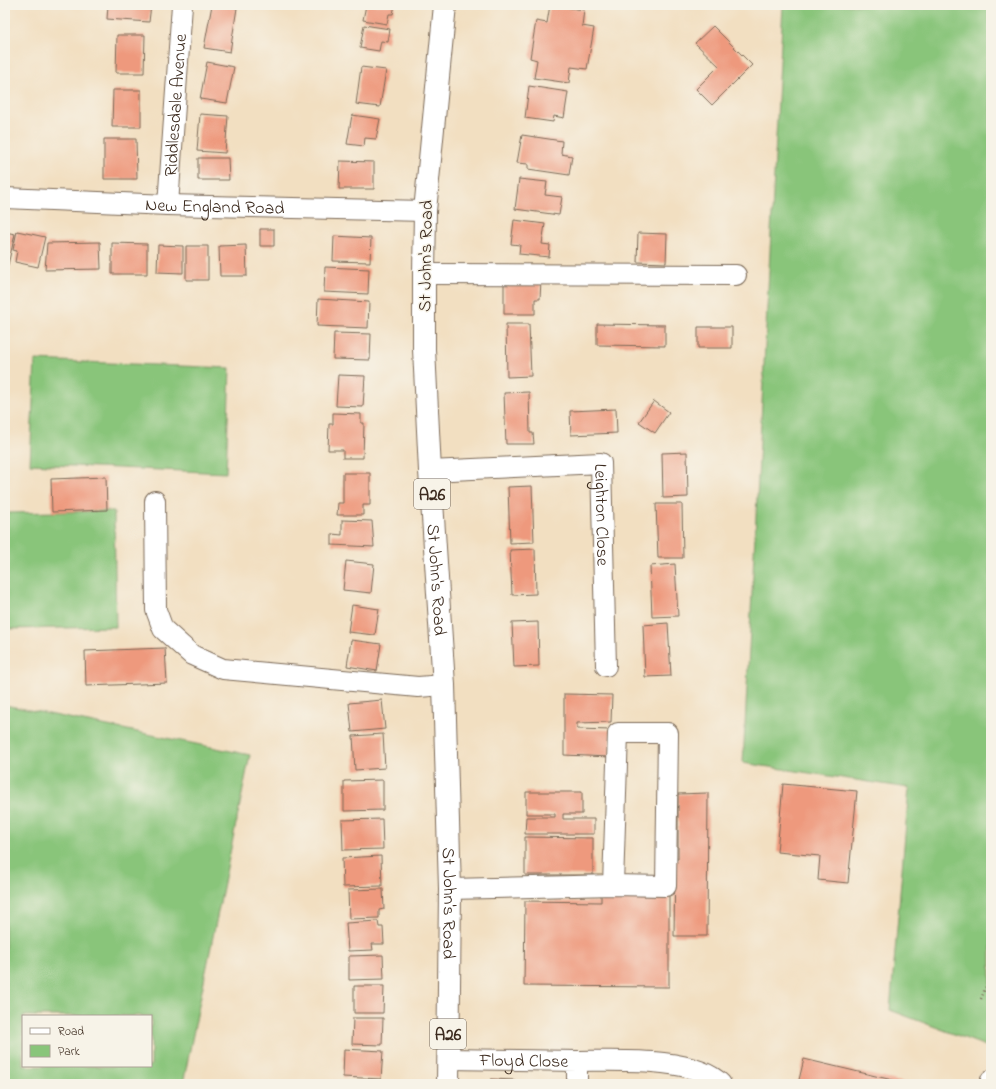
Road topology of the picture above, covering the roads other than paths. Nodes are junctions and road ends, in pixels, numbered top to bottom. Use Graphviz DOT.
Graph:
graph roads {
  1 [pos="182,5"];
  2 [pos="445,5"];
  3 [pos="5,198"];
  4 [pos="168,205"];
  5 [pos="425,211"];
  6 [pos="424,274"];
  7 [pos="736,275"];
  8 [pos="430,471"];
  9 [pos="155,501"];
  10 [pos="606,666"];
  11 [pos="444,685"];
  12 [pos="614,885"];
  13 [pos="450,889"];
  14 [pos="448,1059"];
  15 [pos="577,1061"];
  16 [pos="991,1080"];
  17 [pos="448,1084"];
  18 [pos="577,1084"];
  19 [pos="721,1084"];
  20 [pos="990,1084"];
  1 -- 4 [label="street, Riddlesdale Avenue"];
  2 -- 5 [label="highway, St John's Road / A26"];
  3 -- 4 [label="street, New England Road"];
  4 -- 5 [label="street, New England Road"];
  5 -- 6 [label="highway, St John's Road / A26"];
  6 -- 7 [label="street"];
  6 -- 8 [label="highway, St John's Road / A26"];
  8 -- 10 [label="street, Leighton Close"];
  8 -- 11 [label="highway, St John's Road / A26"];
  9 -- 11 [label="street"];
  11 -- 13 [label="highway, St John's Road / A26"];
  12 -- 12 [label="street"];
  12 -- 13 [label="street"];
  13 -- 14 [label="highway, St John's Road / A26"];
  14 -- 15 [label="street, Floyd Close"];
  14 -- 17 [label="highway, St John's Road / A26"];
  15 -- 18 [label="street, Floyd Close"];
  15 -- 19 [label="street"];
  16 -- 20 [label="street"];
}
